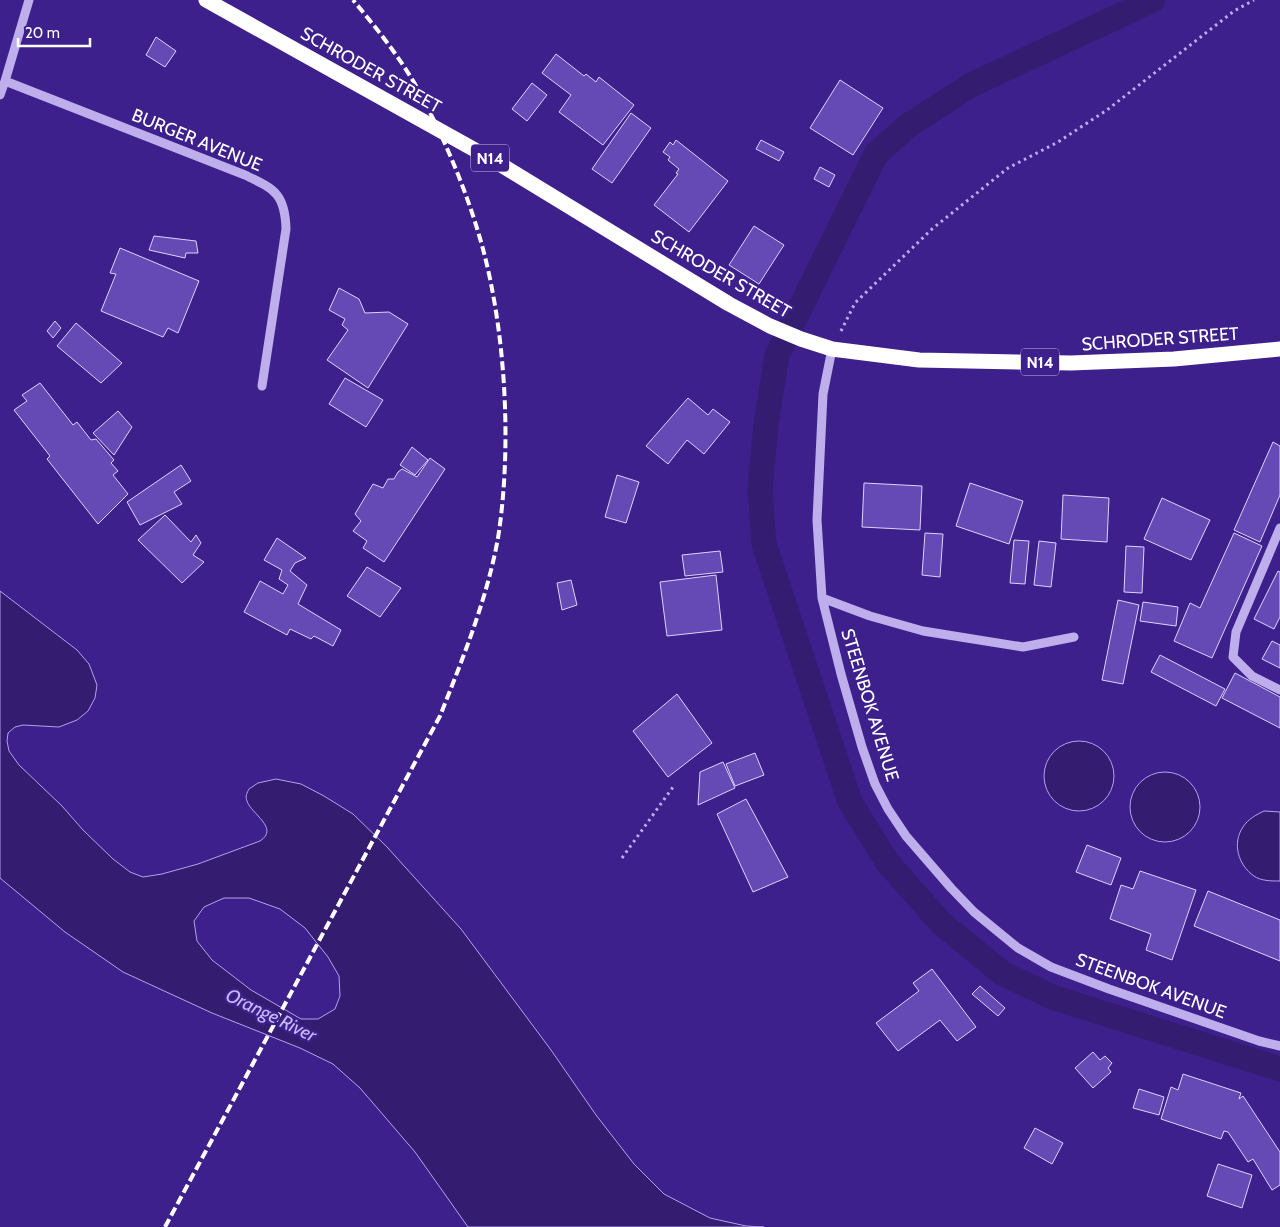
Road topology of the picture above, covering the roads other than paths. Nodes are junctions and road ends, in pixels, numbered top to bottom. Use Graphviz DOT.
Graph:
graph roads {
  1 [pos="29,0"];
  2 [pos="206,0"];
  3 [pos="5,81"];
  4 [pos="0,95"];
  5 [pos="832,349"];
  6 [pos="1280,349"];
  7 [pos="262,386"];
  8 [pos="1280,528"];
  9 [pos="822,598"];
  10 [pos="1074,637"];
  11 [pos="1280,690"];
  12 [pos="1280,1046"];
  1 -- 3 [label="street"];
  2 -- 5 [label="highway, SCHRODER STREET / N14"];
  3 -- 4 [label="street"];
  3 -- 7 [label="street, BURGER AVENUE"];
  5 -- 6 [label="highway, SCHRODER STREET / N14"];
  5 -- 9 [label="street, STEENBOK AVENUE"];
  8 -- 11 [label="street"];
  9 -- 10 [label="street"];
  9 -- 12 [label="street, STEENBOK AVENUE"];
}
